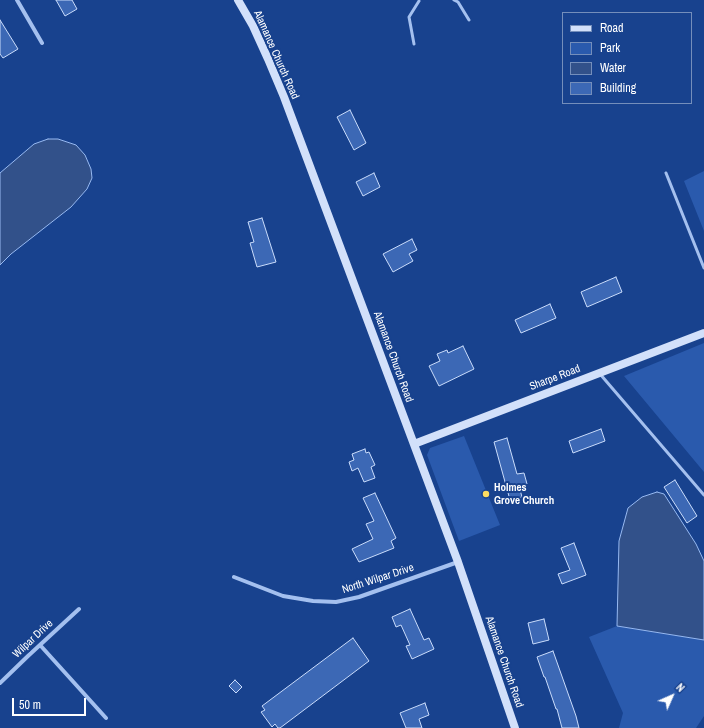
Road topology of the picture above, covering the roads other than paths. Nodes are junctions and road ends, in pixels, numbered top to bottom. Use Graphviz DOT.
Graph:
graph roads {
  1 [pos="17,0"];
  2 [pos="238,0"];
  3 [pos="454,0"];
  4 [pos="419,1"];
  5 [pos="469,20"];
  6 [pos="42,43"];
  7 [pos="414,44"];
  8 [pos="666,173"];
  9 [pos="704,268"];
  10 [pos="704,333"];
  11 [pos="599,373"];
  12 [pos="414,444"];
  13 [pos="704,495"];
  14 [pos="458,562"];
  15 [pos="234,578"];
  16 [pos="80,609"];
  17 [pos="40,645"];
  18 [pos="0,683"];
  19 [pos="106,718"];
  20 [pos="515,728"];
  1 -- 6 [label="street"];
  2 -- 12 [label="main road, Alamance Church Road"];
  3 -- 5 [label="lane"];
  4 -- 7 [label="lane"];
  8 -- 9 [label="lane"];
  10 -- 11 [label="main road, Sharpe Road"];
  11 -- 12 [label="main road, Sharpe Road"];
  11 -- 13 [label="lane"];
  12 -- 14 [label="main road, Alamance Church Road"];
  14 -- 15 [label="street, North Wilpar Drive"];
  14 -- 20 [label="main road, Alamance Church Road"];
  16 -- 17 [label="street, Wilpar Drive"];
  17 -- 18 [label="street, Wilpar Drive"];
  17 -- 19 [label="street"];
}
